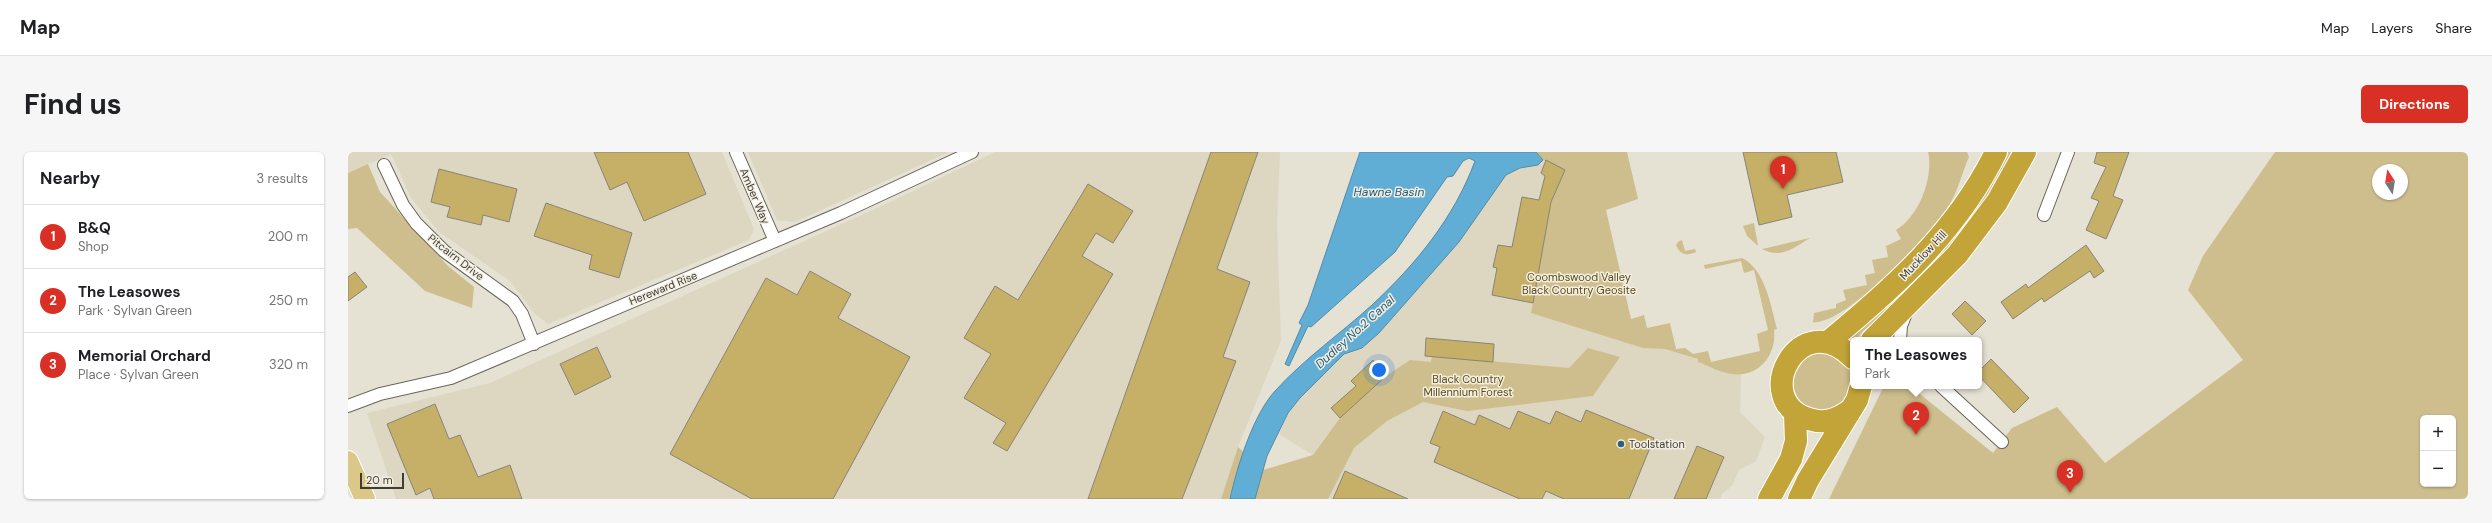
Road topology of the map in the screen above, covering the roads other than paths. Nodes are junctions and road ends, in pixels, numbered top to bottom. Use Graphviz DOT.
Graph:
graph roads {
  1 [pos="736,152"];
  2 [pos="972,152"];
  3 [pos="1996,152"];
  4 [pos="2026,152"];
  5 [pos="2068,152"];
  6 [pos="384,165"];
  7 [pos="2044,215"];
  8 [pos="774,241"];
  9 [pos="1912,299"];
  10 [pos="1880,337"];
  11 [pos="1900,337"];
  12 [pos="1829,341"];
  13 [pos="534,344"];
  14 [pos="1850,355"];
  15 [pos="1860,389"];
  16 [pos="1944,389"];
  17 [pos="348,406"];
  18 [pos="1849,411"];
  19 [pos="1795,414"];
  20 [pos="2002,442"];
  21 [pos="348,461"];
  22 [pos="365,499"];
  23 [pos="1768,499"];
  24 [pos="1799,499"];
  1 -- 8 [label="street, Amber Way"];
  2 -- 8 [label="street, Hereward Rise"];
  3 -- 12 [label="highway, Mucklow Hill"];
  4 -- 9 [label="highway, Mucklow Hill"];
  5 -- 7 [label="street"];
  6 -- 13 [label="street, Pitcairn Drive"];
  8 -- 13 [label="street, Hereward Rise"];
  9 -- 10 [label="highway, Mucklow Hill"];
  9 -- 11 [label="street"];
  12 -- 14 [label="highway"];
  12 -- 19 [label="highway"];
  13 -- 17 [label="street, Hereward Rise"];
  15 -- 18 [label="highway"];
  16 -- 20 [label="street"];
  18 -- 19 [label="highway"];
  18 -- 24 [label="highway"];
  19 -- 23 [label="highway"];
  21 -- 22 [label="main road"];
}
